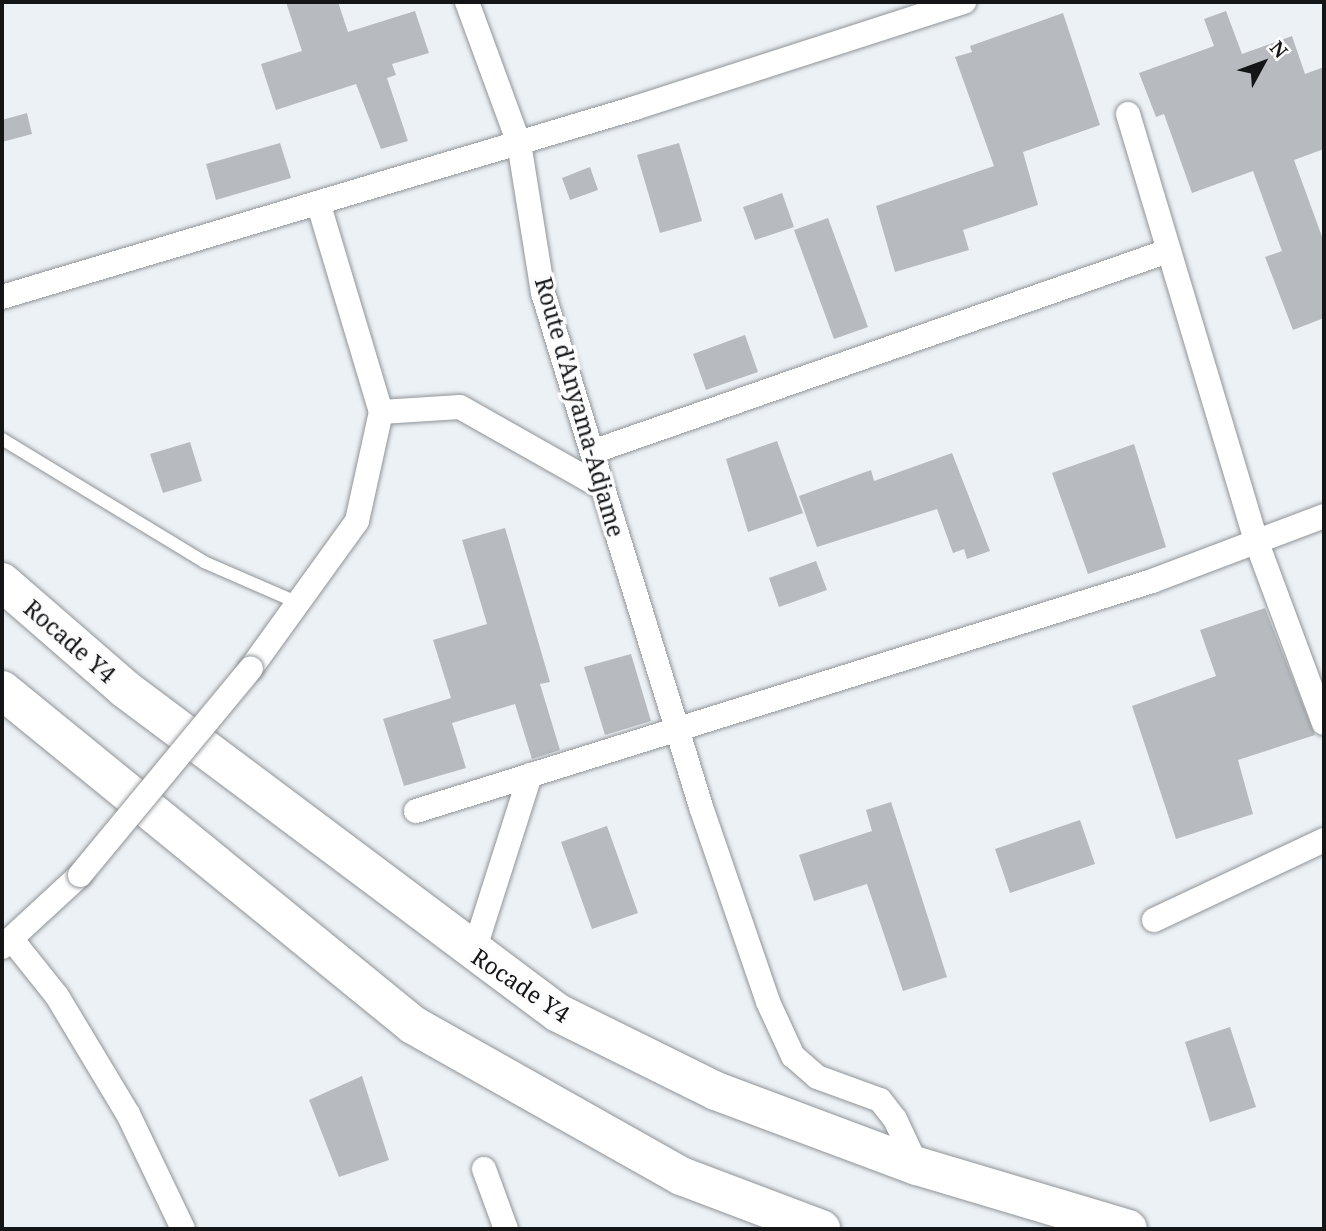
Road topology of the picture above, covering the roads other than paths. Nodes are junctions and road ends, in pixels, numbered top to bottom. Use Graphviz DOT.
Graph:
graph roads {
  1 [pos="467,2"];
  2 [pos="964,2"];
  3 [pos="1128,114"];
  4 [pos="519,143"];
  5 [pos="319,205"];
  6 [pos="1165,251"];
  7 [pos="2,297"];
  8 [pos="381,412"];
  9 [pos="2,439"];
  10 [pos="592,452"];
  11 [pos="603,488"];
  12 [pos="1324,516"];
  13 [pos="1257,543"];
  14 [pos="2,582"];
  15 [pos="296,602"];
  16 [pos="2,690"];
  17 [pos="1324,723"];
  18 [pos="677,730"];
  19 [pos="530,775"];
  20 [pos="416,811"];
  21 [pos="1324,840"];
  22 [pos="1154,920"];
  23 [pos="7,944"];
  24 [pos="473,954"];
  25 [pos="917,1166"];
  26 [pos="484,1169"];
  27 [pos="183,1229"];
  28 [pos="506,1229"];
  29 [pos="821,1229"];
  30 [pos="1128,1229"];
  1 -- 4 [label="street, Route d'Anyama-Adjame"];
  2 -- 4 [label="street"];
  3 -- 6 [label="street"];
  4 -- 5 [label="street"];
  4 -- 10 [label="street, Route d'Anyama-Adjame"];
  5 -- 7 [label="street"];
  5 -- 8 [label="street"];
  6 -- 10 [label="street"];
  6 -- 13 [label="street"];
  8 -- 11 [label="street"];
  8 -- 15 [label="street"];
  9 -- 15 [label="lane"];
  10 -- 11 [label="street, Route d'Anyama-Adjame"];
  11 -- 18 [label="street, Route d'Anyama-Adjame"];
  12 -- 13 [label="street"];
  13 -- 17 [label="street"];
  13 -- 18 [label="street"];
  14 -- 24 [label="highway, Rocade Y4"];
  15 -- 23 [label="street, bridge"];
  16 -- 29 [label="highway"];
  18 -- 19 [label="street"];
  18 -- 25 [label="street, Route d'Anyama-Adjame"];
  19 -- 20 [label="street"];
  19 -- 24 [label="street"];
  21 -- 22 [label="street"];
  23 -- 27 [label="street"];
  24 -- 25 [label="highway, Rocade Y4"];
  25 -- 30 [label="highway, Rocade Y4"];
  26 -- 28 [label="street"];
}
